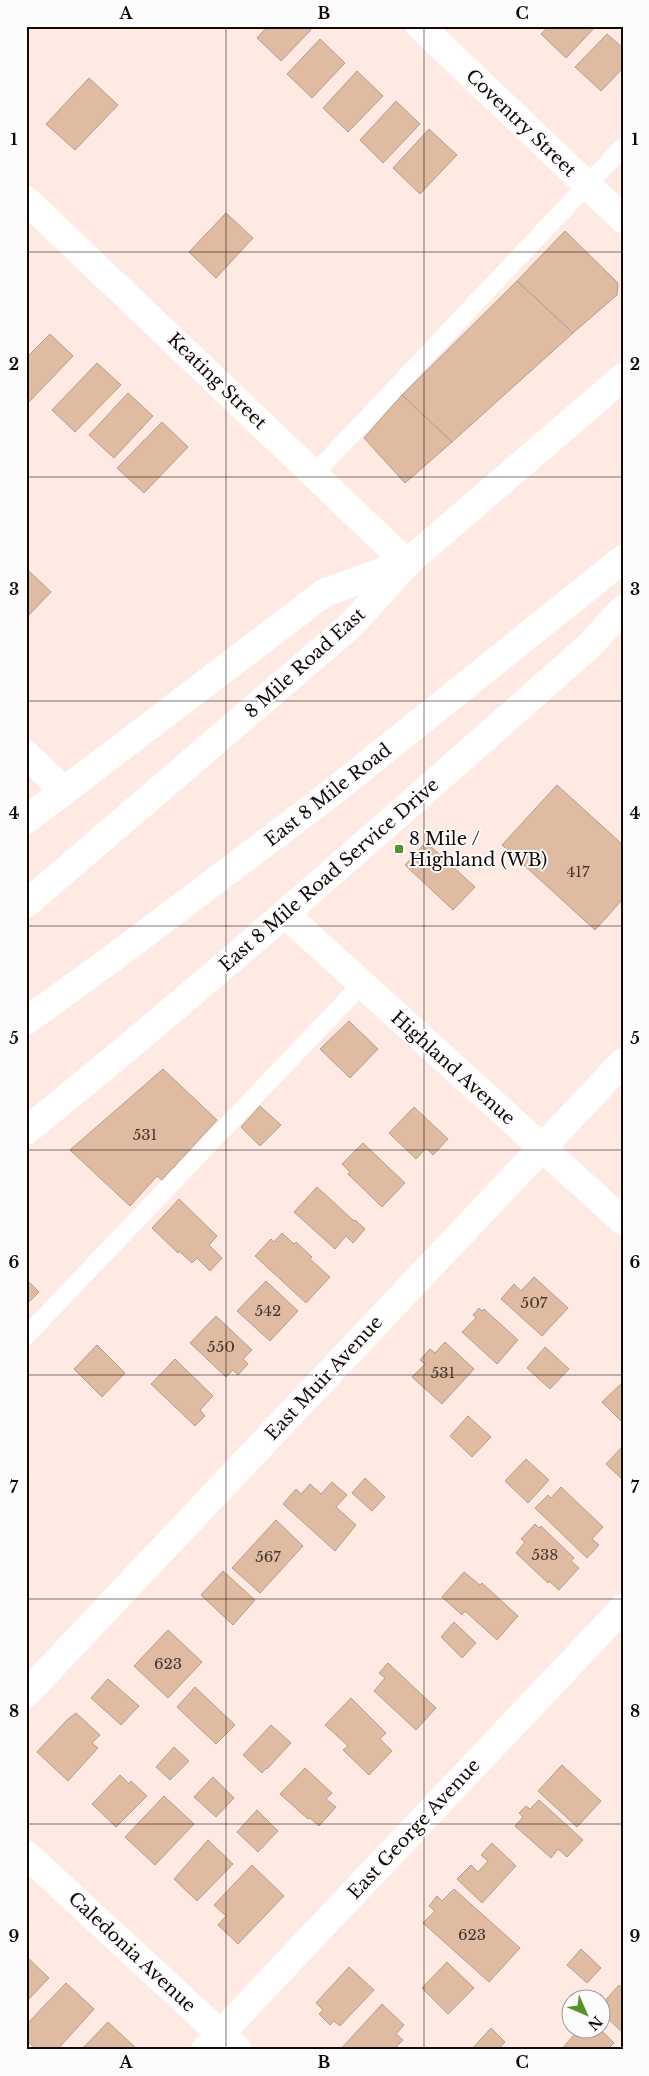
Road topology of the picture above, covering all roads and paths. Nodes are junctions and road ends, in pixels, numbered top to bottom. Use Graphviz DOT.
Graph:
graph roads {
  1 [pos="420,26"];
  2 [pos="623,147"];
  3 [pos="587,185"];
  4 [pos="26,200"];
  5 [pos="623,219"];
  6 [pos="623,377"];
  7 [pos="314,474"];
  8 [pos="623,559"];
  9 [pos="407,562"];
  10 [pos="623,609"];
  11 [pos="26,754"];
  12 [pos="64,791"];
  13 [pos="26,820"];
  14 [pos="26,904"];
  15 [pos="285,914"];
  16 [pos="361,984"];
  17 [pos="26,1021"];
  18 [pos="623,1062"];
  19 [pos="26,1131"];
  20 [pos="542,1148"];
  21 [pos="623,1221"];
  22 [pos="26,1336"];
  23 [pos="623,1608"];
  24 [pos="26,1694"];
  25 [pos="26,1854"];
  26 [pos="221,2044"];
  1 -- 3 [label="main road, Coventry Street"];
  2 -- 3 [label="lane"];
  3 -- 5 [label="main road, Coventry Street"];
  3 -- 7 [label="lane"];
  4 -- 7 [label="main road, Keating Street"];
  6 -- 9 [label="main road, 8 Mile Road East"];
  7 -- 9 [label="main road, Keating Street"];
  8 -- 17 [label="main road, East 8 Mile Road"];
  9 -- 12 [label="main road"];
  9 -- 14 [label="main road, 8 Mile Road East"];
  10 -- 15 [label="main road, East 8 Mile Road Service Drive"];
  11 -- 12 [label="main road"];
  12 -- 13 [label="main road"];
  15 -- 16 [label="main road, Highland Avenue"];
  15 -- 19 [label="main road, East 8 Mile Road Service Drive"];
  16 -- 20 [label="main road, Highland Avenue"];
  16 -- 22 [label="lane"];
  18 -- 20 [label="main road, East Muir Avenue"];
  20 -- 21 [label="main road, Highland Avenue"];
  20 -- 24 [label="main road, East Muir Avenue"];
  23 -- 26 [label="main road, East George Avenue"];
  25 -- 26 [label="main road, Caledonia Avenue"];
}
